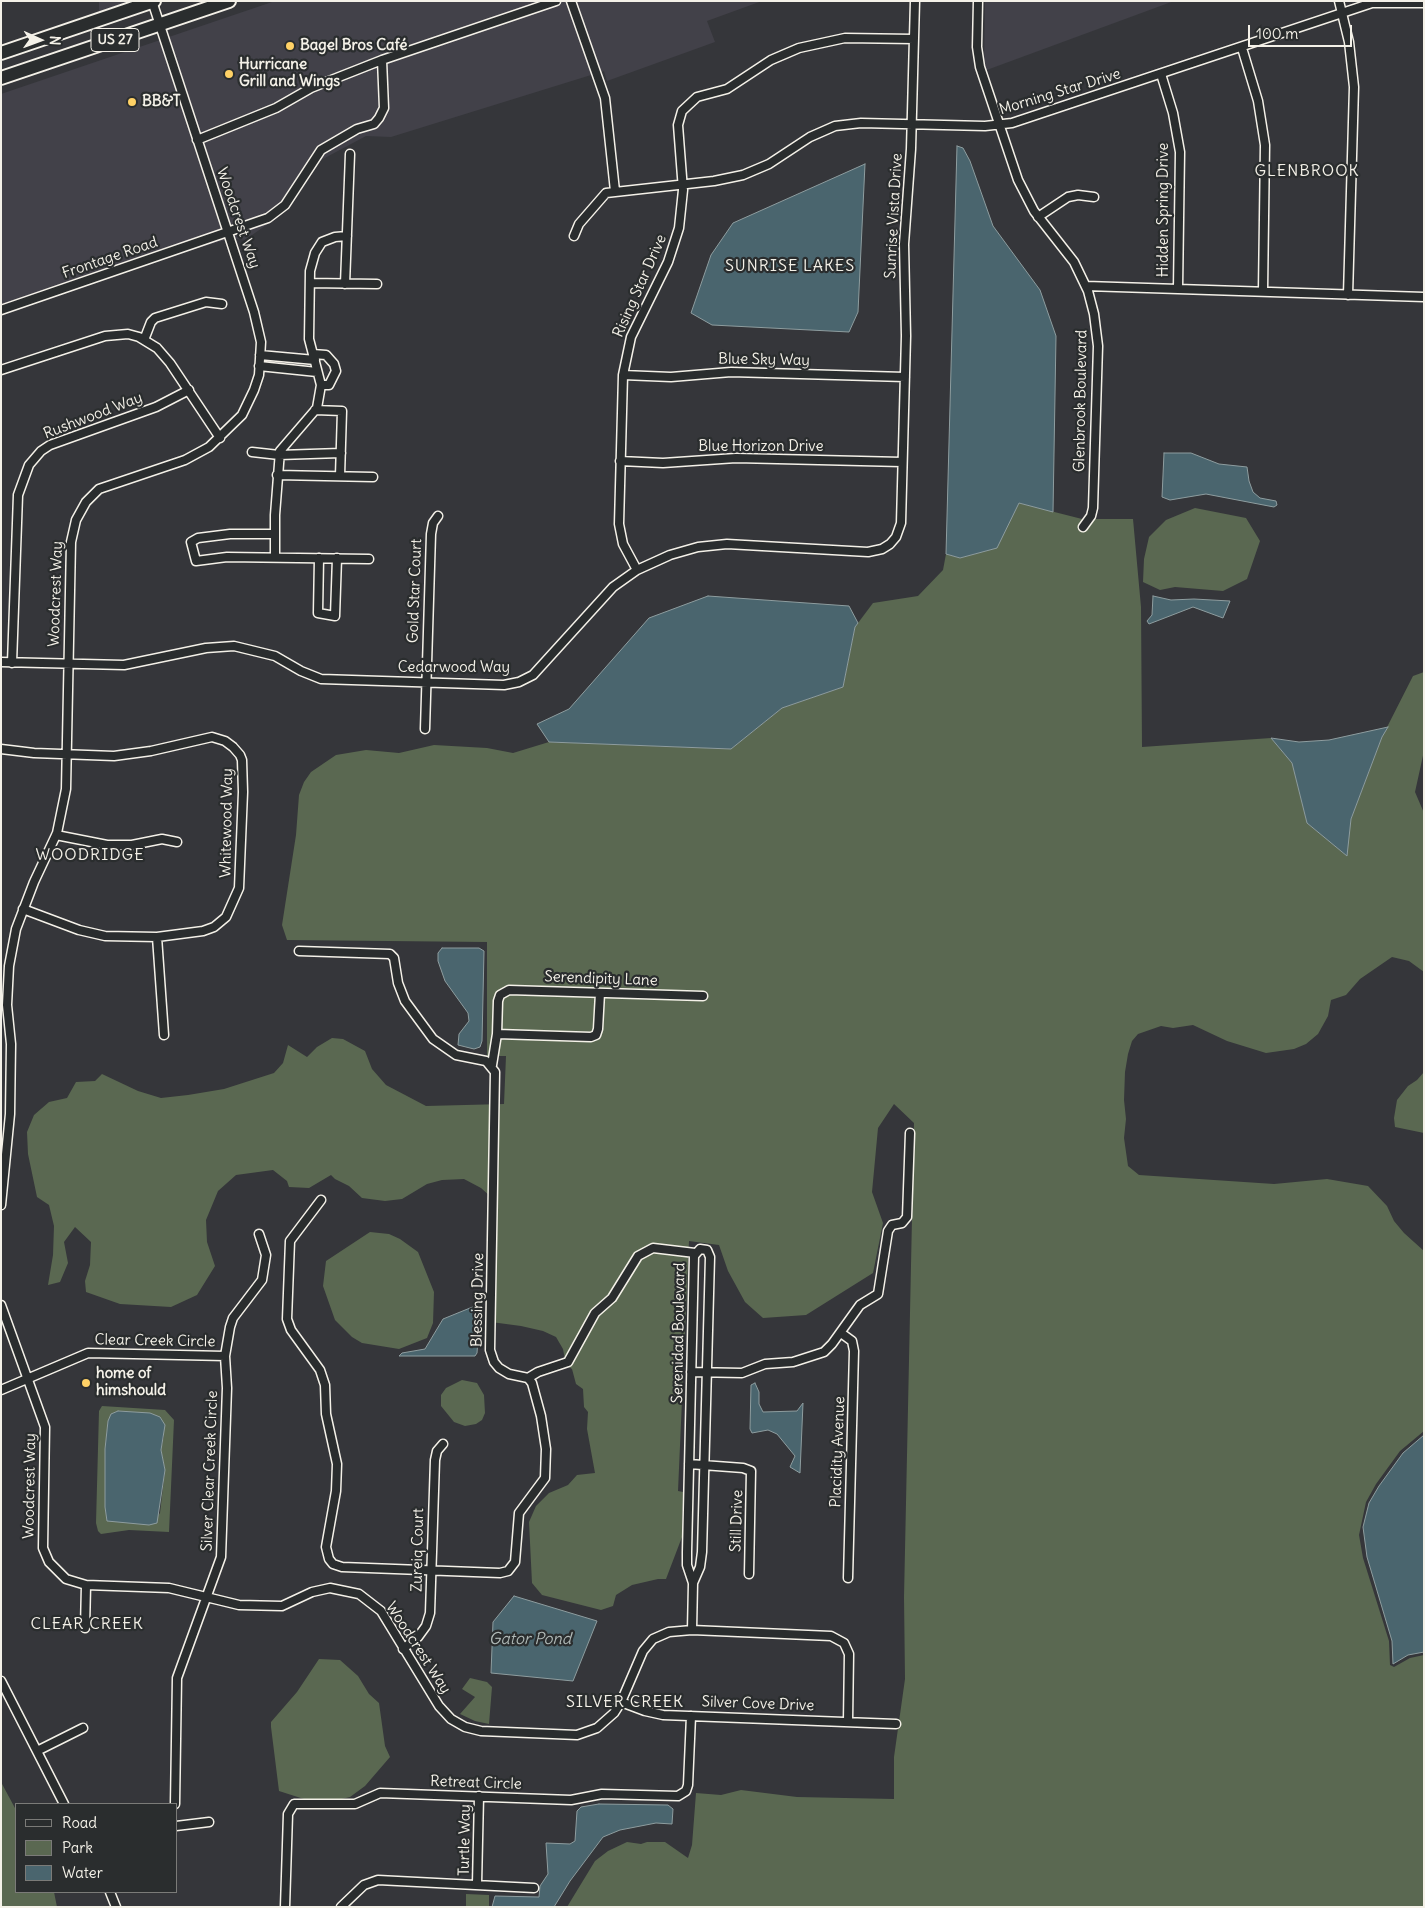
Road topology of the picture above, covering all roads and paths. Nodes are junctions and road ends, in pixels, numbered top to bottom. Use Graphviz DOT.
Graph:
graph roads {
  1 [pos="229,1"];
  2 [pos="556,1"];
  3 [pos="571,1"];
  4 [pos="915,1"];
  5 [pos="978,1"];
  6 [pos="1339,1"];
  7 [pos="153,2"];
  8 [pos="1424,3"];
  9 [pos="1343,13"];
  10 [pos="159,24"];
  11 [pos="914,39"];
  12 [pos="1242,48"];
  13 [pos="1,53"];
  14 [pos="382,60"];
  15 [pos="1160,74"];
  16 [pos="1,78"];
  17 [pos="912,125"];
  18 [pos="1000,125"];
  19 [pos="197,140"];
  20 [pos="350,154"];
  21 [pos="683,184"];
  22 [pos="615,191"];
  23 [pos="1094,197"];
  24 [pos="1038,217"];
  25 [pos="228,233"];
  26 [pos="347,236"];
  27 [pos="574,236"];
  28 [pos="310,283"];
  29 [pos="345,284"];
  30 [pos="377,284"];
  31 [pos="1086,286"];
  32 [pos="1178,288"];
  33 [pos="1263,291"];
  34 [pos="1348,294"];
  35 [pos="1424,297"];
  36 [pos="222,304"];
  37 [pos="1,310"];
  38 [pos="144,340"];
  39 [pos="260,355"];
  40 [pos="314,357"];
  41 [pos="260,366"];
  42 [pos="1,370"];
  43 [pos="317,372"];
  44 [pos="623,376"];
  45 [pos="905,377"];
  46 [pos="320,385"];
  47 [pos="189,390"];
  48 [pos="315,410"];
  49 [pos="220,438"];
  50 [pos="252,452"];
  51 [pos="341,453"];
  52 [pos="279,454"];
  53 [pos="620,461"];
  54 [pos="902,462"];
  55 [pos="277,475"];
  56 [pos="340,476"];
  57 [pos="373,477"];
  58 [pos="438,516"];
  59 [pos="1084,527"];
  60 [pos="275,534"];
  61 [pos="275,557"];
  62 [pos="319,558"];
  63 [pos="337,558"];
  64 [pos="369,559"];
  65 [pos="638,570"];
  66 [pos="1,662"];
  67 [pos="12,663"];
  68 [pos="68,665"];
  69 [pos="426,683"];
  70 [pos="425,729"];
  71 [pos="1,749"];
  72 [pos="68,755"];
  73 [pos="56,835"];
  74 [pos="177,842"];
  75 [pos="24,909"];
  76 [pos="157,938"];
  77 [pos="299,951"];
  78 [pos="600,993"];
  79 [pos="500,995"];
  80 [pos="703,996"];
  81 [pos="497,1034"];
  82 [pos="164,1036"];
  83 [pos="492,1065"];
  84 [pos="1,1085"];
  85 [pos="11,1085"];
  86 [pos="910,1133"];
  87 [pos="2,1189"];
  88 [pos="322,1200"];
  89 [pos="1,1205"];
  90 [pos="259,1234"];
  91 [pos="695,1253"];
  92 [pos="1,1305"];
  93 [pos="841,1333"];
  94 [pos="225,1356"];
  95 [pos="692,1372"];
  96 [pos="707,1372"];
  97 [pos="528,1378"];
  98 [pos="29,1379"];
  99 [pos="1,1390"];
  100 [pos="443,1444"];
  101 [pos="689,1464"];
  102 [pos="705,1465"];
  103 [pos="432,1570"];
  104 [pos="749,1574"];
  105 [pos="848,1578"];
  106 [pos="694,1583"];
  107 [pos="86,1585"];
  108 [pos="206,1598"];
  109 [pos="85,1628"];
  110 [pos="692,1630"];
  111 [pos="404,1649"];
  112 [pos="1,1681"];
  113 [pos="621,1702"];
  114 [pos="691,1716"];
  115 [pos="848,1721"];
  116 [pos="896,1724"];
  117 [pos="82,1728"];
  118 [pos="37,1751"];
  119 [pos="479,1796"];
  120 [pos="63,1803"];
  121 [pos="175,1803"];
  122 [pos="208,1822"];
  123 [pos="178,1826"];
  124 [pos="477,1884"];
  125 [pos="534,1888"];
  126 [pos="110,1893"];
  127 [pos="116,1907"];
  128 [pos="286,1907"];
  129 [pos="341,1907"];
  1 -- 10 [label="highway, US 27"];
  2 -- 14 [label="street"];
  3 -- 22 [label="street"];
  4 -- 11 [label="street, Sunrise Vista Drive"];
  5 -- 18 [label="street, Glenbrook Boulevard"];
  6 -- 9 [label="street"];
  7 -- 10 [label="street, Woodcrest Way"];
  7 -- 13 [label="highway, US 27"];
  8 -- 9 [label="street, Morning Star Drive"];
  9 -- 12 [label="street, Morning Star Drive"];
  9 -- 34 [label="street"];
  10 -- 16 [label="highway, US 27"];
  10 -- 19 [label="street, Woodcrest Way"];
  11 -- 17 [label="street, Sunrise Vista Drive"];
  11 -- 21 [label="street, Rising Star Drive"];
  12 -- 15 [label="street, Morning Star Drive"];
  12 -- 33 [label="street"];
  14 -- 19 [label="street"];
  14 -- 25 [label="street, Frontage Road"];
  15 -- 18 [label="street, Morning Star Drive"];
  15 -- 32 [label="street, Hidden Spring Drive"];
  17 -- 18 [label="street, Morning Star Drive"];
  17 -- 21 [label="street, Morning Star Drive"];
  17 -- 45 [label="street, Sunrise Vista Drive"];
  18 -- 24 [label="street, Glenbrook Boulevard"];
  19 -- 25 [label="street, Woodcrest Way"];
  20 -- 26 [label="street"];
  21 -- 22 [label="street, Morning Star Drive"];
  21 -- 44 [label="street, Rising Star Drive"];
  22 -- 27 [label="street"];
  23 -- 24 [label="street"];
  24 -- 31 [label="street, Glenbrook Boulevard"];
  25 -- 37 [label="street, Frontage Road"];
  25 -- 39 [label="street, Woodcrest Way"];
  26 -- 28 [label="street"];
  26 -- 29 [label="street"];
  28 -- 29 [label="street"];
  28 -- 40 [label="street"];
  29 -- 30 [label="street"];
  31 -- 32 [label="street"];
  31 -- 59 [label="street, Glenbrook Boulevard"];
  32 -- 33 [label="street"];
  33 -- 34 [label="street"];
  34 -- 35 [label="street"];
  36 -- 38 [label="street"];
  38 -- 42 [label="street"];
  38 -- 47 [label="street"];
  39 -- 40 [label="street"];
  39 -- 41 [label="street, Woodcrest Way"];
  40 -- 43 [label="street"];
  40 -- 46 [label="street"];
  41 -- 43 [label="street"];
  41 -- 49 [label="street, Woodcrest Way"];
  43 -- 46 [label="street"];
  44 -- 45 [label="street, Blue Sky Way"];
  44 -- 53 [label="street, Rising Star Drive"];
  45 -- 54 [label="street, Sunrise Vista Drive"];
  46 -- 48 [label="street"];
  47 -- 49 [label="street"];
  47 -- 67 [label="street, Rushwood Way"];
  48 -- 51 [label="street"];
  48 -- 52 [label="street"];
  49 -- 68 [label="street, Woodcrest Way"];
  50 -- 52 [label="street"];
  51 -- 52 [label="street"];
  51 -- 56 [label="street"];
  52 -- 55 [label="street"];
  53 -- 54 [label="street, Blue Horizon Drive"];
  53 -- 65 [label="street, Rising Star Drive"];
  54 -- 65 [label="street, Cedarwood Way"];
  55 -- 56 [label="street"];
  55 -- 60 [label="street"];
  56 -- 57 [label="street"];
  58 -- 69 [label="street, Gold Star Court"];
  60 -- 61 [label="street"];
  60 -- 61 [label="street"];
  61 -- 62 [label="street"];
  62 -- 63 [label="street"];
  62 -- 63 [label="street"];
  63 -- 64 [label="street"];
  65 -- 69 [label="street, Cedarwood Way"];
  66 -- 67 [label="street, Cedarwood Way"];
  67 -- 68 [label="street, Cedarwood Way"];
  68 -- 69 [label="street, Cedarwood Way"];
  68 -- 72 [label="street, Woodcrest Way"];
  69 -- 70 [label="street, Gold Star Court"];
  71 -- 72 [label="street"];
  72 -- 73 [label="street, Woodcrest Way"];
  72 -- 76 [label="street, Whitewood Way"];
  73 -- 74 [label="street"];
  73 -- 75 [label="street, Woodcrest Way"];
  75 -- 76 [label="street, Whitewood Way"];
  75 -- 85 [label="street, Woodcrest Way"];
  76 -- 82 [label="street"];
  77 -- 83 [label="street"];
  78 -- 79 [label="street, Serendipity Lane"];
  78 -- 80 [label="street, Serendipity Lane"];
  78 -- 81 [label="street"];
  79 -- 81 [label="street, Blessing Drive"];
  81 -- 83 [label="street, Blessing Drive"];
  83 -- 97 [label="street, Blessing Drive"];
  84 -- 85 [label="street"];
  85 -- 87 [label="street, Woodcrest Way"];
  86 -- 93 [label="street"];
  87 -- 89 [label="street, Woodcrest Way"];
  88 -- 103 [label="street"];
  90 -- 94 [label="street, Silver Clear Creek Circle"];
  91 -- 95 [label="street, Serenidad Boulevard"];
  91 -- 96 [label="street, Serenidad Boulevard"];
  91 -- 97 [label="street"];
  92 -- 98 [label="street, Woodcrest Way"];
  93 -- 96 [label="street"];
  93 -- 105 [label="street, Placidity Avenue"];
  94 -- 98 [label="street, Clear Creek Circle"];
  94 -- 108 [label="street, Silver Clear Creek Circle"];
  95 -- 96 [label="street"];
  95 -- 101 [label="street, Serenidad Boulevard"];
  96 -- 102 [label="street, Serenidad Boulevard"];
  97 -- 103 [label="street"];
  98 -- 99 [label="street, Clear Creek Circle"];
  98 -- 107 [label="street, Woodcrest Way"];
  100 -- 103 [label="street, Zureiq Court"];
  101 -- 102 [label="street, Still Drive"];
  101 -- 106 [label="street, Serenidad Boulevard"];
  102 -- 104 [label="street, Still Drive"];
  102 -- 106 [label="street, Serenidad Boulevard"];
  103 -- 111 [label="street, Zureiq Court"];
  106 -- 110 [label="street, Serenidad Boulevard"];
  107 -- 108 [label="street, Woodcrest Way"];
  107 -- 109 [label="street"];
  108 -- 111 [label="street, Woodcrest Way"];
  108 -- 121 [label="street, Silver Clear Creek Circle"];
  110 -- 113 [label="street, Woodcrest Way"];
  110 -- 115 [label="street, Woodcrest Way"];
  111 -- 113 [label="street, Woodcrest Way"];
  112 -- 118 [label="street"];
  113 -- 114 [label="street, Silver Cove Drive"];
  114 -- 115 [label="street, Silver Cove Drive"];
  114 -- 119 [label="street, Retreat Circle"];
  115 -- 116 [label="street, Silver Cove Drive"];
  117 -- 118 [label="street"];
  118 -- 120 [label="street"];
  119 -- 124 [label="street, Turtle Way"];
  119 -- 128 [label="street, Retreat Circle"];
  122 -- 123 [label="street"];
  124 -- 125 [label="street"];
  124 -- 129 [label="street"];
  126 -- 127 [label="street"];
}
